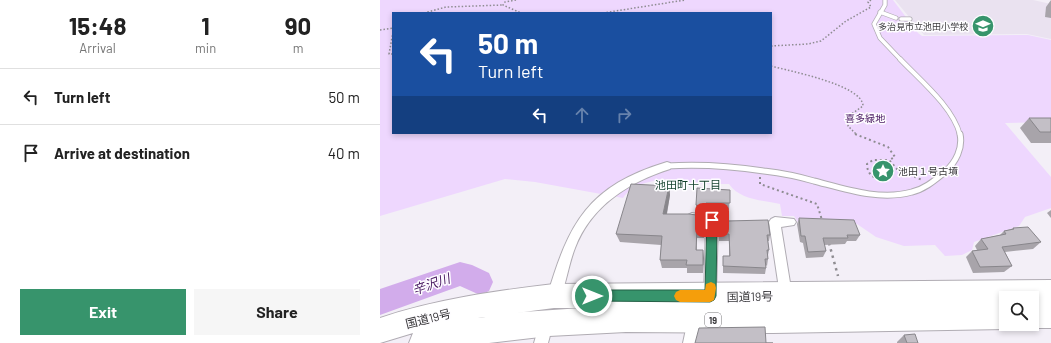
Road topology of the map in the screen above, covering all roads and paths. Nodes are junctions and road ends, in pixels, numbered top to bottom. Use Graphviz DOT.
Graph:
graph roads {
  1 [pos="516,0"];
  2 [pos="685,0"];
  3 [pos="871,0"];
  4 [pos="884,0"];
  5 [pos="503,6"];
  6 [pos="429,12"];
  7 [pos="518,12"];
  8 [pos="610,12"];
  9 [pos="880,12"];
  10 [pos="896,18"];
  11 [pos="910,18"];
  12 [pos="901,19"];
  13 [pos="392,28"];
  14 [pos="380,30"];
  15 [pos="392,45"];
  16 [pos="772,46"];
  17 [pos="392,54"];
  18 [pos="772,66"];
  19 [pos="889,160"];
  20 [pos="667,166"];
  21 [pos="879,179"];
  22 [pos="924,181"];
  23 [pos="760,184"];
  24 [pos="692,218"];
  25 [pos="790,222"];
  26 [pos="824,226"];
  27 [pos="828,241"];
  28 [pos="1051,292"];
  29 [pos="843,294"];
  30 [pos="786,295"];
  31 [pos="554,296"];
  32 [pos="710,296"];
  33 [pos="1039,315"];
  34 [pos="1051,315"];
  35 [pos="999,316"];
  36 [pos="380,331"];
  37 [pos="692,332"];
  38 [pos="544,333"];
  39 [pos="422,343"];
  1 -- 5 [label="path"];
  2 -- 8 [label="path"];
  3 -- 16 [label="path"];
  4 -- 9 [label="lane"];
  5 -- 6 [label="path"];
  5 -- 7 [label="path"];
  9 -- 10 [label="lane"];
  9 -- 20 [label="lane"];
  11 -- 12 [label="lane"];
  13 -- 14 [label="path"];
  15 -- 17 [label="path"];
  18 -- 19 [label="path"];
  19 -- 21 [label="path"];
  19 -- 22 [label="path"];
  20 -- 31 [label="street"];
  23 -- 26 [label="path"];
  24 -- 32 [label="street"];
  25 -- 30 [label="street"];
  27 -- 29 [label="path"];
  28 -- 29 [label="highway, 国道19号"];
  29 -- 30 [label="highway, 国道19号"];
  30 -- 32 [label="highway, 国道19号"];
  31 -- 32 [label="highway, 国道19号"];
  31 -- 36 [label="highway, 国道19号"];
  31 -- 38 [label="street"];
  33 -- 34 [label="highway"];
  35 -- 37 [label="highway, 19"];
  37 -- 38 [label="highway, 19"];
  38 -- 39 [label="highway, 19"];
}
